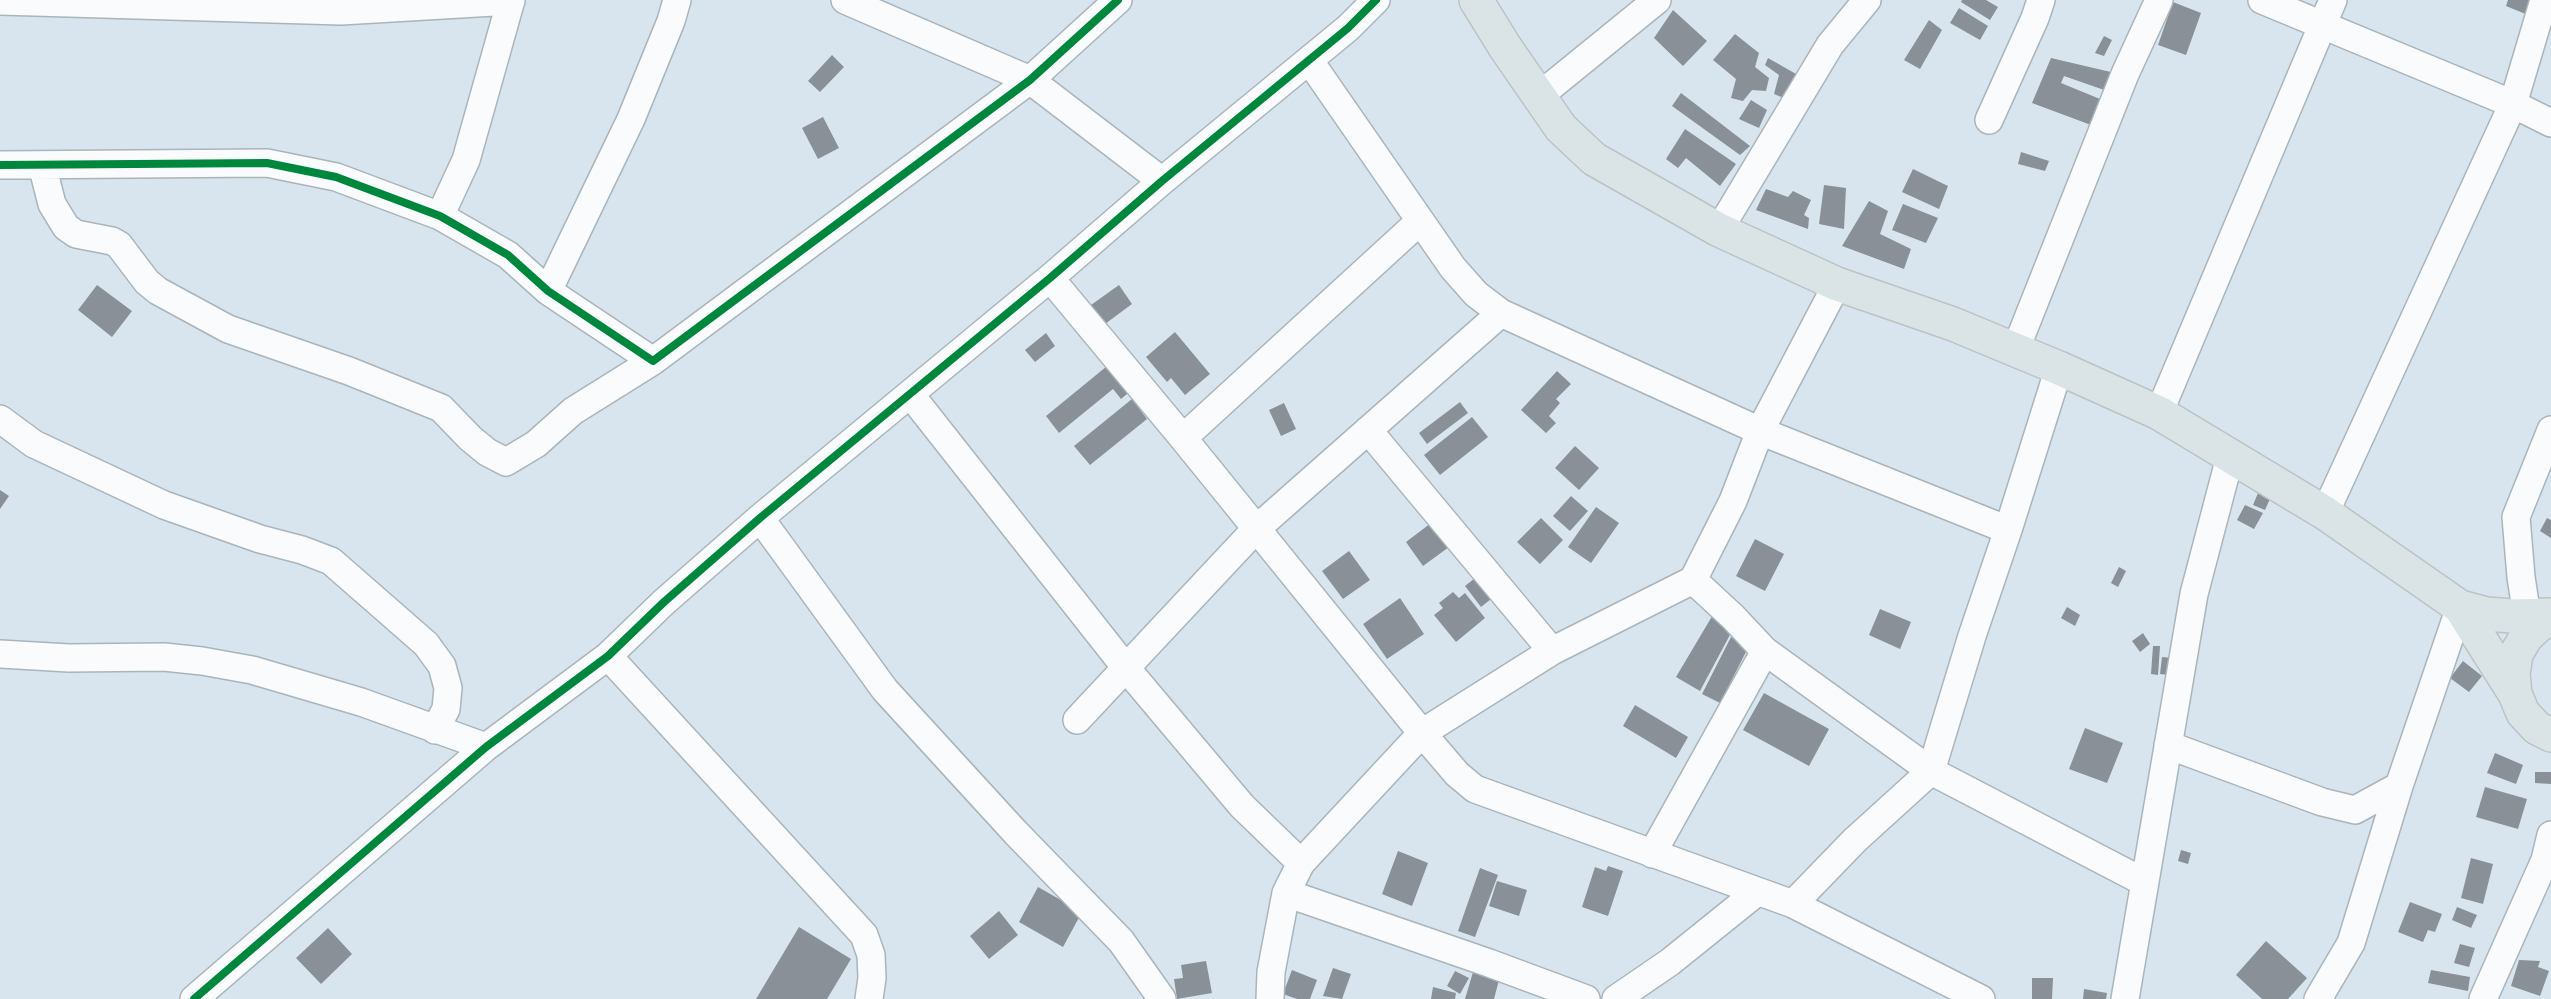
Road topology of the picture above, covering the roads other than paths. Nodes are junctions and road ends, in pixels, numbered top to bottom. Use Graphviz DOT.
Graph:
graph roads {
  1 [pos="677,0"];
  2 [pos="845,0"];
  3 [pos="1118,0"];
  4 [pos="1376,0"];
  5 [pos="1476,0"];
  6 [pos="1657,0"];
  7 [pos="1867,0"];
  8 [pos="2041,0"];
  9 [pos="2158,0"];
  10 [pos="2262,0"];
  11 [pos="2544,0"];
  12 [pos="0,1"];
  13 [pos="511,1"];
  14 [pos="2328,12"];
  15 [pos="1309,60"];
  16 [pos="1030,80"];
  17 [pos="1539,96"];
  18 [pos="2513,104"];
  19 [pos="1989,120"];
  20 [pos="2551,123"];
  21 [pos="0,165"];
  22 [pos="42,165"];
  23 [pos="1162,181"];
  24 [pos="440,216"];
  25 [pos="1420,221"];
  26 [pos="1719,230"];
  27 [pos="1050,278"];
  28 [pos="1837,284"];
  29 [pos="548,291"];
  30 [pos="1501,312"];
  31 [pos="2016,351"];
  32 [pos="653,361"];
  33 [pos="2059,368"];
  34 [pos="910,394"];
  35 [pos="2159,413"];
  36 [pos="0,419"];
  37 [pos="1368,430"];
  38 [pos="2551,430"];
  39 [pos="1760,431"];
  40 [pos="1183,438"];
  41 [pos="2230,457"];
  42 [pos="2325,513"];
  43 [pos="760,518"];
  44 [pos="1256,530"];
  45 [pos="2008,530"];
  46 [pos="1693,580"];
  47 [pos="2460,607"];
  48 [pos="2543,616"];
  49 [pos="1552,651"];
  50 [pos="1766,651"];
  51 [pos="0,654"];
  52 [pos="608,656"];
  53 [pos="1126,668"];
  54 [pos="2515,694"];
  55 [pos="1077,720"];
  56 [pos="435,730"];
  57 [pos="1422,733"];
  58 [pos="2551,735"];
  59 [pos="2168,745"];
  60 [pos="486,747"];
  61 [pos="1931,771"];
  62 [pos="2399,786"];
  63 [pos="2549,853"];
  64 [pos="1652,854"];
  65 [pos="1301,863"];
  66 [pos="2144,882"];
  67 [pos="1757,892"];
  68 [pos="1286,893"];
  69 [pos="1792,904"];
  70 [pos="194,999"];
  71 [pos="869,999"];
  72 [pos="1162,999"];
  73 [pos="1270,999"];
  74 [pos="1586,999"];
  75 [pos="1616,999"];
  76 [pos="1981,999"];
  77 [pos="2125,999"];
  78 [pos="2318,999"];
  79 [pos="2483,999"];
  1 -- 29 [label="street"];
  2 -- 16 [label="street"];
  3 -- 16 [label="street"];
  4 -- 15 [label="street"];
  5 -- 17 [label="main road"];
  6 -- 17 [label="street"];
  7 -- 26 [label="street"];
  8 -- 19 [label="street"];
  9 -- 31 [label="street"];
  10 -- 14 [label="street"];
  11 -- 18 [label="street"];
  12 -- 13 [label="street"];
  13 -- 24 [label="street"];
  14 -- 18 [label="street"];
  14 -- 35 [label="street"];
  15 -- 23 [label="street"];
  15 -- 25 [label="street"];
  16 -- 23 [label="street"];
  16 -- 32 [label="street"];
  17 -- 26 [label="main road"];
  18 -- 20 [label="street"];
  18 -- 42 [label="street"];
  21 -- 22 [label="street"];
  22 -- 24 [label="street"];
  22 -- 32 [label="street"];
  23 -- 27 [label="street"];
  24 -- 29 [label="street"];
  25 -- 30 [label="street"];
  25 -- 40 [label="street"];
  26 -- 28 [label="main road"];
  27 -- 34 [label="street"];
  27 -- 40 [label="street"];
  28 -- 31 [label="main road"];
  28 -- 39 [label="street"];
  29 -- 32 [label="street"];
  30 -- 37 [label="street"];
  30 -- 39 [label="street"];
  31 -- 33 [label="main road"];
  33 -- 35 [label="main road"];
  33 -- 45 [label="street"];
  34 -- 43 [label="street"];
  34 -- 53 [label="street"];
  35 -- 41 [label="main road"];
  36 -- 56 [label="street"];
  37 -- 44 [label="street"];
  37 -- 49 [label="street"];
  38 -- 48 [label="street"];
  39 -- 45 [label="street"];
  39 -- 46 [label="street"];
  40 -- 44 [label="street"];
  41 -- 42 [label="main road"];
  41 -- 59 [label="street"];
  42 -- 47 [label="main road"];
  43 -- 52 [label="street"];
  43 -- 72 [label="street"];
  44 -- 53 [label="street"];
  44 -- 57 [label="street"];
  45 -- 61 [label="street"];
  46 -- 49 [label="street"];
  46 -- 50 [label="street"];
  47 -- 48 [label="main road"];
  47 -- 54 [label="main road"];
  47 -- 62 [label="street"];
  48 -- 54 [label="main road"];
  49 -- 57 [label="street"];
  50 -- 61 [label="street"];
  50 -- 64 [label="street"];
  51 -- 56 [label="street"];
  52 -- 60 [label="street"];
  52 -- 71 [label="street"];
  53 -- 55 [label="street"];
  53 -- 65 [label="street"];
  54 -- 58 [label="main road"];
  56 -- 60 [label="street"];
  57 -- 64 [label="street"];
  57 -- 65 [label="street"];
  59 -- 62 [label="street"];
  59 -- 66 [label="street"];
  60 -- 70 [label="street"];
  61 -- 66 [label="street"];
  61 -- 69 [label="street"];
  62 -- 78 [label="street"];
  63 -- 79 [label="street"];
  64 -- 67 [label="street"];
  65 -- 68 [label="street"];
  66 -- 77 [label="street"];
  67 -- 69 [label="street"];
  67 -- 75 [label="street"];
  68 -- 73 [label="street"];
  68 -- 74 [label="street"];
  69 -- 76 [label="street"];
}
